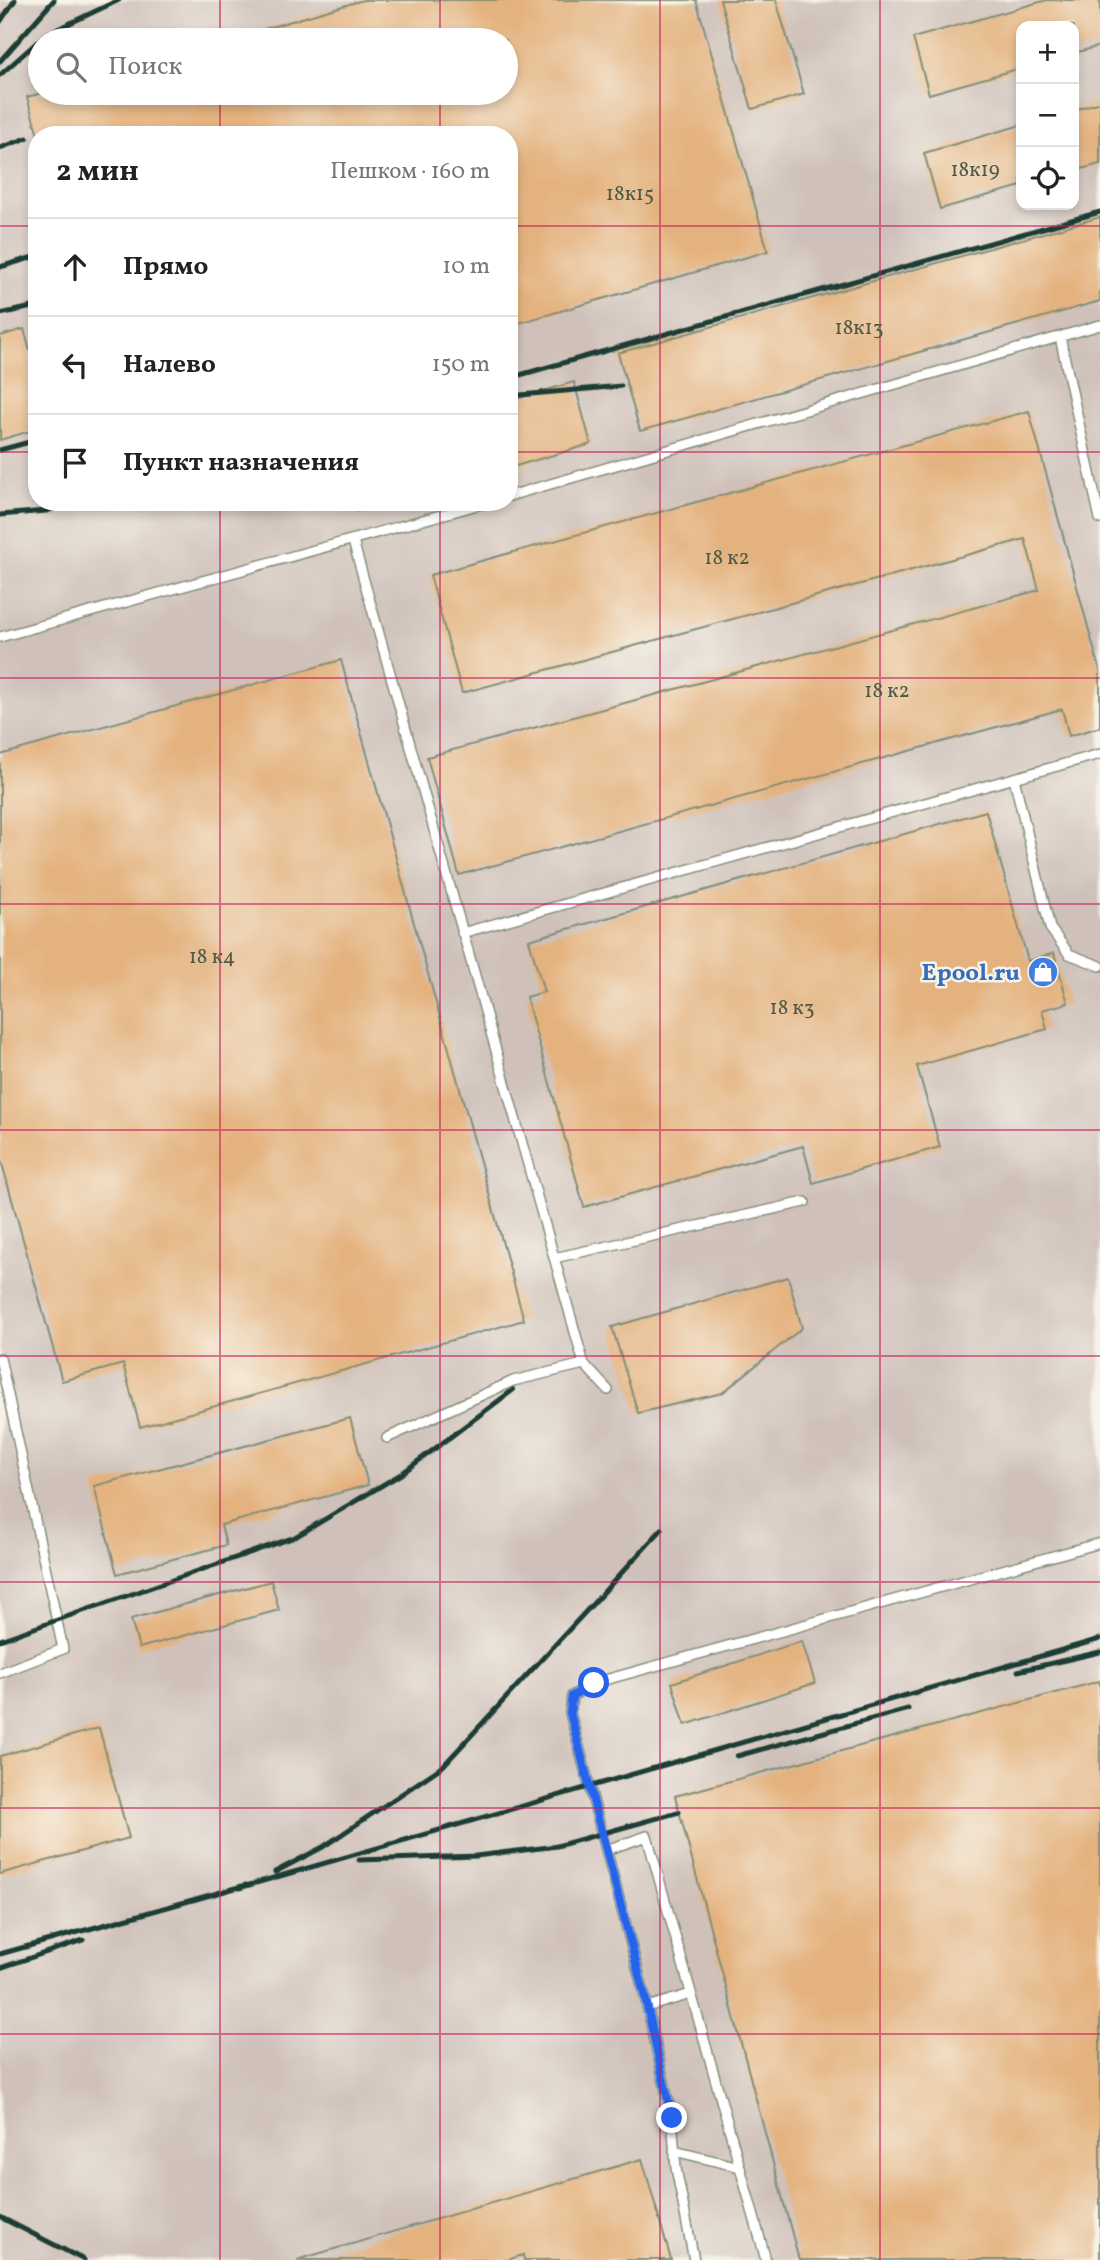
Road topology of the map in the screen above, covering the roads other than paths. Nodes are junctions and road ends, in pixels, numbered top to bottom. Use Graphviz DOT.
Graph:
graph roads {
  1 [pos="1100,325"];
  2 [pos="1060,337"];
  3 [pos="518,493"];
  4 [pos="457,511"];
  5 [pos="1100,519"];
  6 [pos="353,541"];
  7 [pos="0,637"];
  8 [pos="1100,754"];
  9 [pos="1014,778"];
  10 [pos="462,933"];
  11 [pos="1100,966"];
  12 [pos="805,1202"];
  13 [pos="554,1258"];
  14 [pos="0,1358"];
  15 [pos="584,1364"];
  16 [pos="608,1390"];
  17 [pos="387,1438"];
  18 [pos="1100,1543"];
  19 [pos="0,1673"];
  20 [pos="606,1850"];
  21 [pos="691,1994"];
  22 [pos="648,2007"];
  23 [pos="674,2151"];
  24 [pos="740,2167"];
  25 [pos="694,2260"];
  26 [pos="766,2260"];
  1 -- 2 [label="lane"];
  2 -- 3 [label="lane"];
  2 -- 5 [label="lane"];
  4 -- 6 [label="lane"];
  6 -- 7 [label="lane"];
  6 -- 10 [label="lane"];
  8 -- 9 [label="lane"];
  9 -- 10 [label="lane"];
  9 -- 11 [label="lane"];
  10 -- 13 [label="lane"];
  12 -- 13 [label="lane"];
  13 -- 15 [label="lane"];
  14 -- 19 [label="lane"];
  15 -- 16 [label="lane"];
  15 -- 17 [label="lane"];
  18 -- 20 [label="lane"];
  20 -- 21 [label="lane"];
  20 -- 22 [label="lane"];
  21 -- 22 [label="lane"];
  21 -- 24 [label="lane"];
  22 -- 23 [label="lane"];
  23 -- 24 [label="lane"];
  23 -- 25 [label="lane"];
  24 -- 26 [label="lane"];
}
